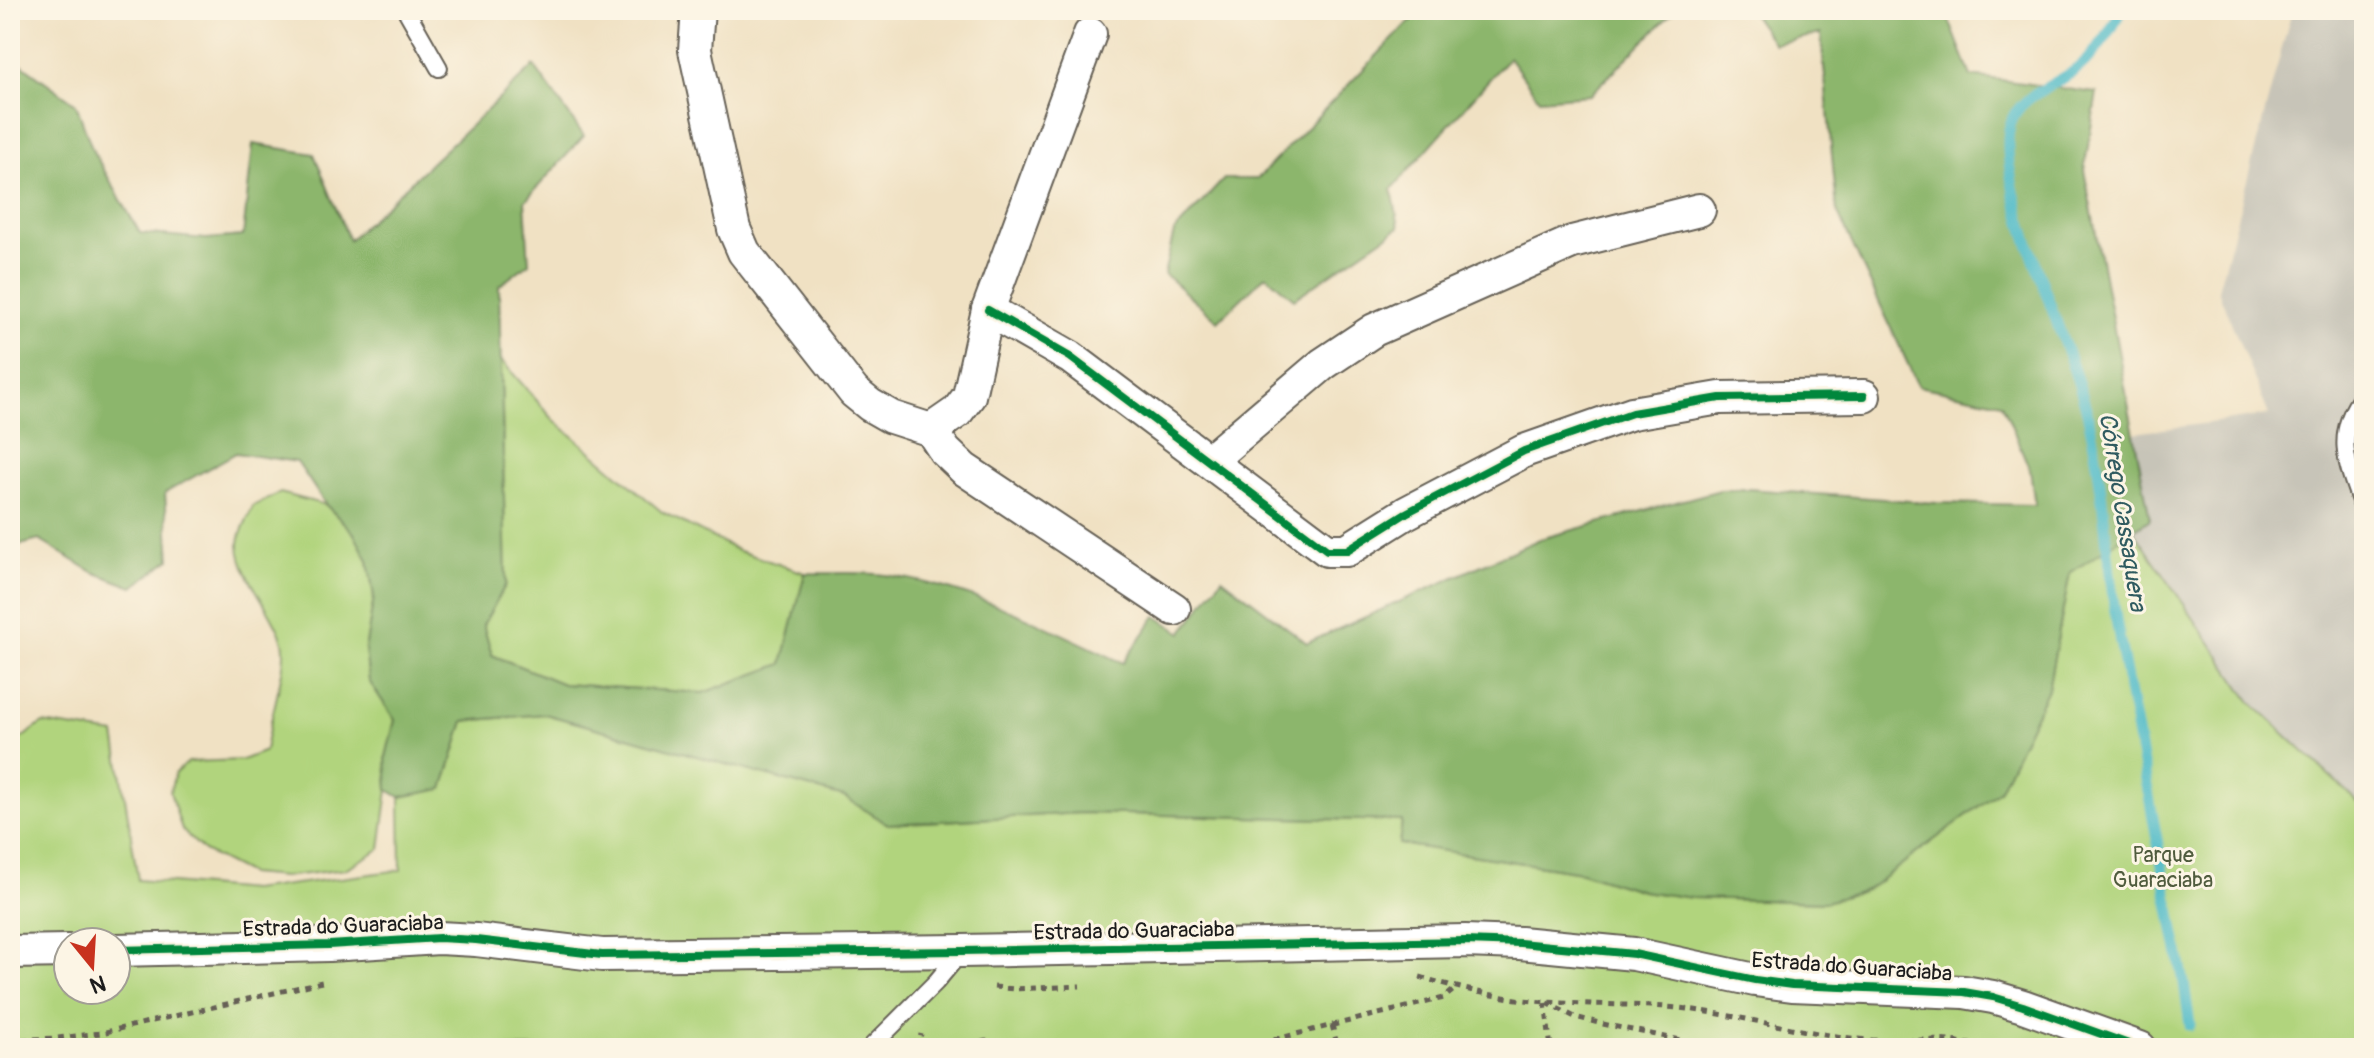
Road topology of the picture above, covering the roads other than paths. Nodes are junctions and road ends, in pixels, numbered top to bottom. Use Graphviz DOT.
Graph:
graph roads {
  1 [pos="406,10"];
  2 [pos="698,10"];
  3 [pos="1090,34"];
  4 [pos="439,68"];
  5 [pos="1699,210"];
  6 [pos="988,310"];
  7 [pos="2364,394"];
  8 [pos="1864,396"];
  9 [pos="931,430"];
  10 [pos="1210,460"];
  11 [pos="2364,512"];
  12 [pos="1174,609"];
  13 [pos="132,950"];
  14 [pos="52,951"];
  15 [pos="962,951"];
  16 [pos="10,952"];
  17 [pos="870,1048"];
  18 [pos="2140,1048"];
  1 -- 4 [label="lane"];
  2 -- 9 [label="street"];
  3 -- 6 [label="street"];
  5 -- 10 [label="street"];
  6 -- 9 [label="street"];
  6 -- 10 [label="street"];
  7 -- 11 [label="lane"];
  8 -- 10 [label="street"];
  9 -- 12 [label="street"];
  13 -- 15 [label="street, Estrada do Guaraciaba"];
  14 -- 16 [label="street"];
  15 -- 17 [label="lane"];
  15 -- 18 [label="street, Estrada do Guaraciaba"];
}
